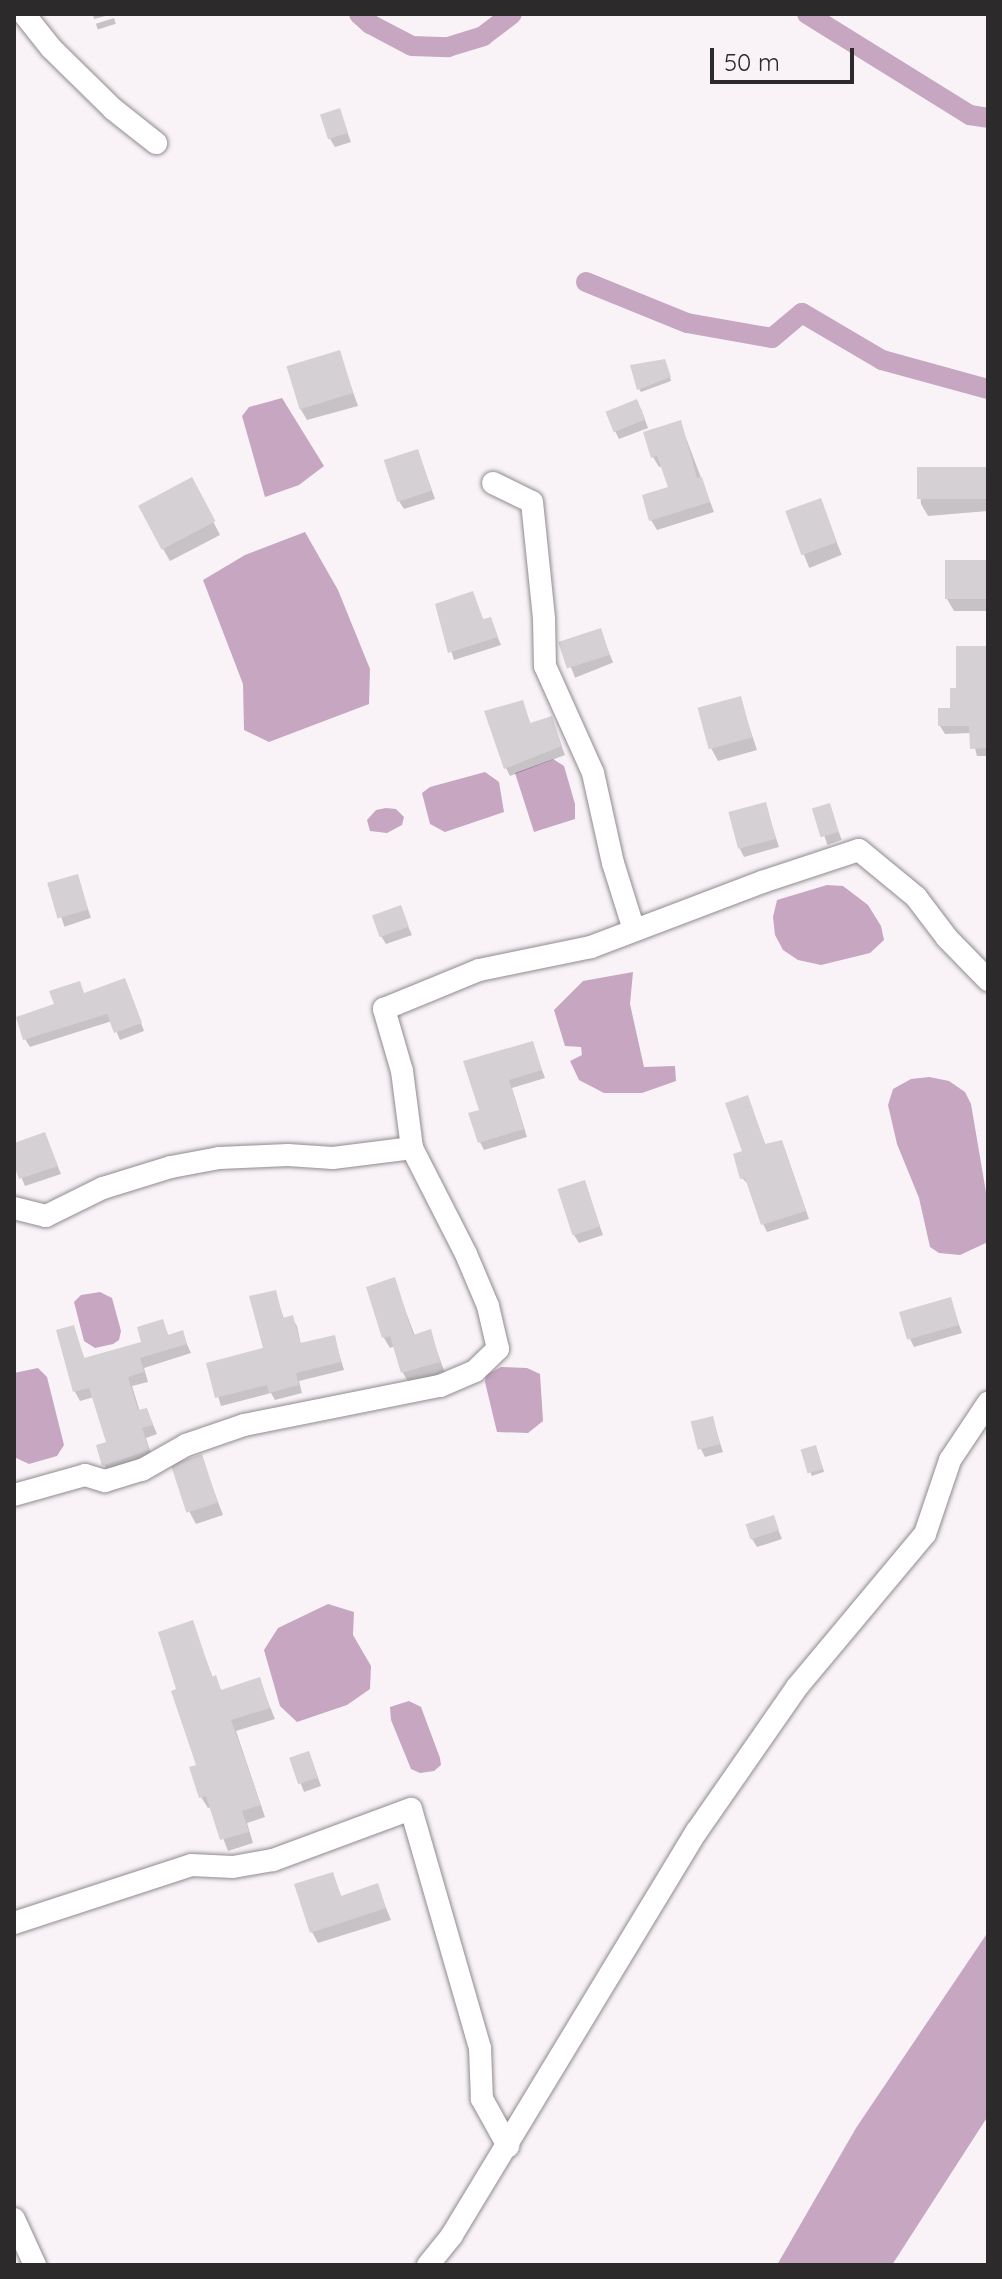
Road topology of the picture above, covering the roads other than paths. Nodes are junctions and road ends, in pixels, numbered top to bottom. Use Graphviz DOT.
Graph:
graph roads {
  1 [pos="24,14"];
  2 [pos="156,143"];
  3 [pos="493,483"];
  4 [pos="634,930"];
  5 [pos="988,980"];
  6 [pos="412,1148"];
  7 [pos="14,1208"];
  8 [pos="988,1403"];
  9 [pos="14,1495"];
  10 [pos="14,1923"];
  11 [pos="508,2146"];
  12 [pos="14,2219"];
  13 [pos="35,2265"];
  14 [pos="428,2265"];
  1 -- 2 [label="street"];
  3 -- 4 [label="street"];
  4 -- 5 [label="street"];
  4 -- 6 [label="street"];
  6 -- 7 [label="street"];
  6 -- 9 [label="street"];
  8 -- 11 [label="street"];
  10 -- 11 [label="street"];
  11 -- 14 [label="street"];
  12 -- 13 [label="street"];
}
